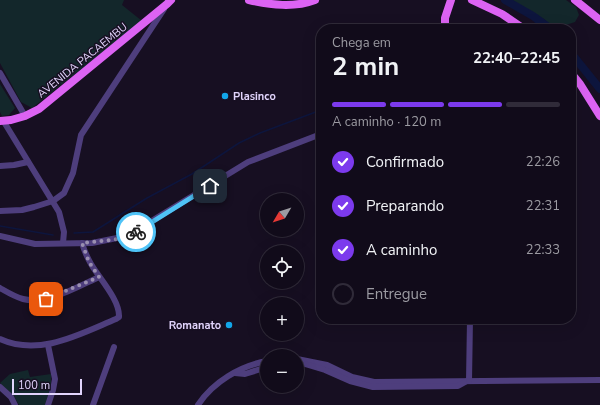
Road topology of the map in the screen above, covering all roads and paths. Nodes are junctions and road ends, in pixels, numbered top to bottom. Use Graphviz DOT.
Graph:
graph roads {
  1 [pos="249,0"];
  2 [pos="302,0"];
  3 [pos="315,0"];
  4 [pos="472,0"];
  5 [pos="575,0"];
  6 [pos="584,0"];
  7 [pos="169,2"];
  8 [pos="451,2"];
  9 [pos="290,5"];
  10 [pos="502,14"];
  11 [pos="600,19"];
  12 [pos="445,24"];
  13 [pos="512,24"];
  14 [pos="517,24"];
  15 [pos="0,73"];
  16 [pos="576,79"];
  17 [pos="25,116"];
  18 [pos="600,116"];
  19 [pos="2,122"];
  20 [pos="316,136"];
  21 [pos="28,162"];
  22 [pos="0,166"];
  23 [pos="53,201"];
  24 [pos="0,211"];
  25 [pos="0,236"];
  26 [pos="63,243"];
  27 [pos="82,243"];
  28 [pos="99,277"];
  29 [pos="0,288"];
  30 [pos="470,324"];
  31 [pos="0,339"];
  32 [pos="48,345"];
  33 [pos="114,347"];
  34 [pos="304,360"];
  35 [pos="260,362"];
  36 [pos="304,364"];
  37 [pos="260,369"];
  38 [pos="235,373"];
  39 [pos="599,379"];
  40 [pos="469,381"];
  41 [pos="0,387"];
  42 [pos="15,405"];
  43 [pos="48,405"];
  44 [pos="93,405"];
  45 [pos="198,405"];
  1 -- 9 [label="main road"];
  2 -- 9 [label="main road"];
  3 -- 9 [label="main road"];
  4 -- 10 [label="main road"];
  5 -- 11 [label="main road"];
  6 -- 11 [label="main road"];
  7 -- 17 [label="main road, AVENIDA PACAEMBU"];
  7 -- 23 [label="street"];
  8 -- 12 [label="main road"];
  10 -- 13 [label="main road"];
  10 -- 14 [label="main road"];
  15 -- 17 [label="street"];
  16 -- 18 [label="main road"];
  17 -- 19 [label="main road, AVENIDA PACAEMBU"];
  19 -- 21 [label="street"];
  20 -- 27 [label="street"];
  21 -- 22 [label="street"];
  21 -- 23 [label="street"];
  23 -- 24 [label="street"];
  23 -- 26 [label="street"];
  25 -- 26 [label="street"];
  26 -- 27 [label="street"];
  27 -- 28 [label="street"];
  28 -- 29 [label="street"];
  28 -- 32 [label="street"];
  30 -- 40 [label="street"];
  31 -- 32 [label="street"];
  32 -- 43 [label="street"];
  33 -- 44 [label="street"];
  34 -- 40 [label="street"];
  35 -- 38 [label="street"];
  36 -- 40 [label="street"];
  37 -- 38 [label="street"];
  38 -- 45 [label="street"];
  39 -- 40 [label="street"];
  41 -- 42 [label="street"];
}
